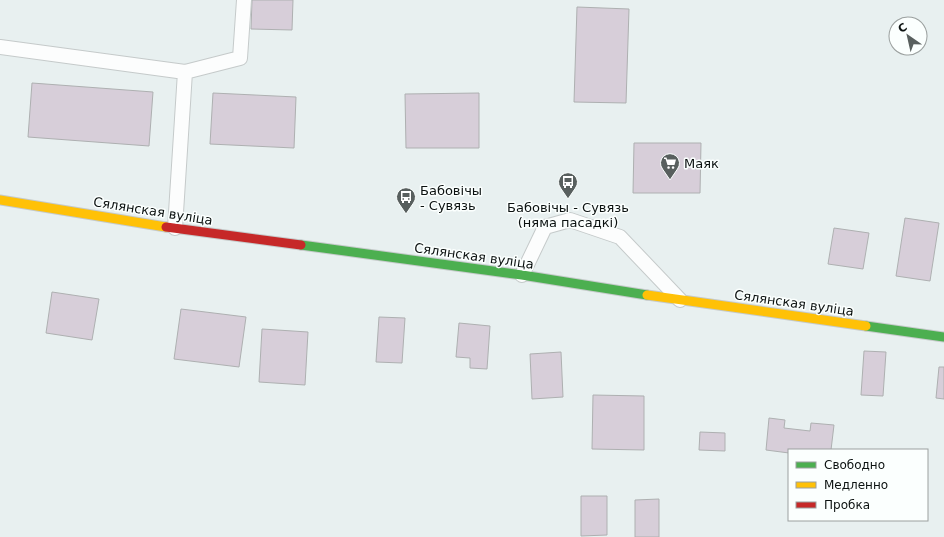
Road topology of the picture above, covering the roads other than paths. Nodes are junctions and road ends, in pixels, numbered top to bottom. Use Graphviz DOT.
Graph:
graph roads {
  1 [pos="244,0"];
  2 [pos="0,47"];
  3 [pos="185,72"];
  4 [pos="0,200"];
  5 [pos="175,228"];
  6 [pos="522,275"];
  7 [pos="680,300"];
  8 [pos="944,337"];
  1 -- 3 [label="lane"];
  2 -- 3 [label="lane"];
  3 -- 5 [label="lane"];
  4 -- 5 [label="street, Сялянская вуліца"];
  5 -- 6 [label="street, Сялянская вуліца"];
  6 -- 7 [label="street, Сялянская вуліца"];
  6 -- 7 [label="lane"];
  7 -- 8 [label="street, Сялянская вуліца"];
}
